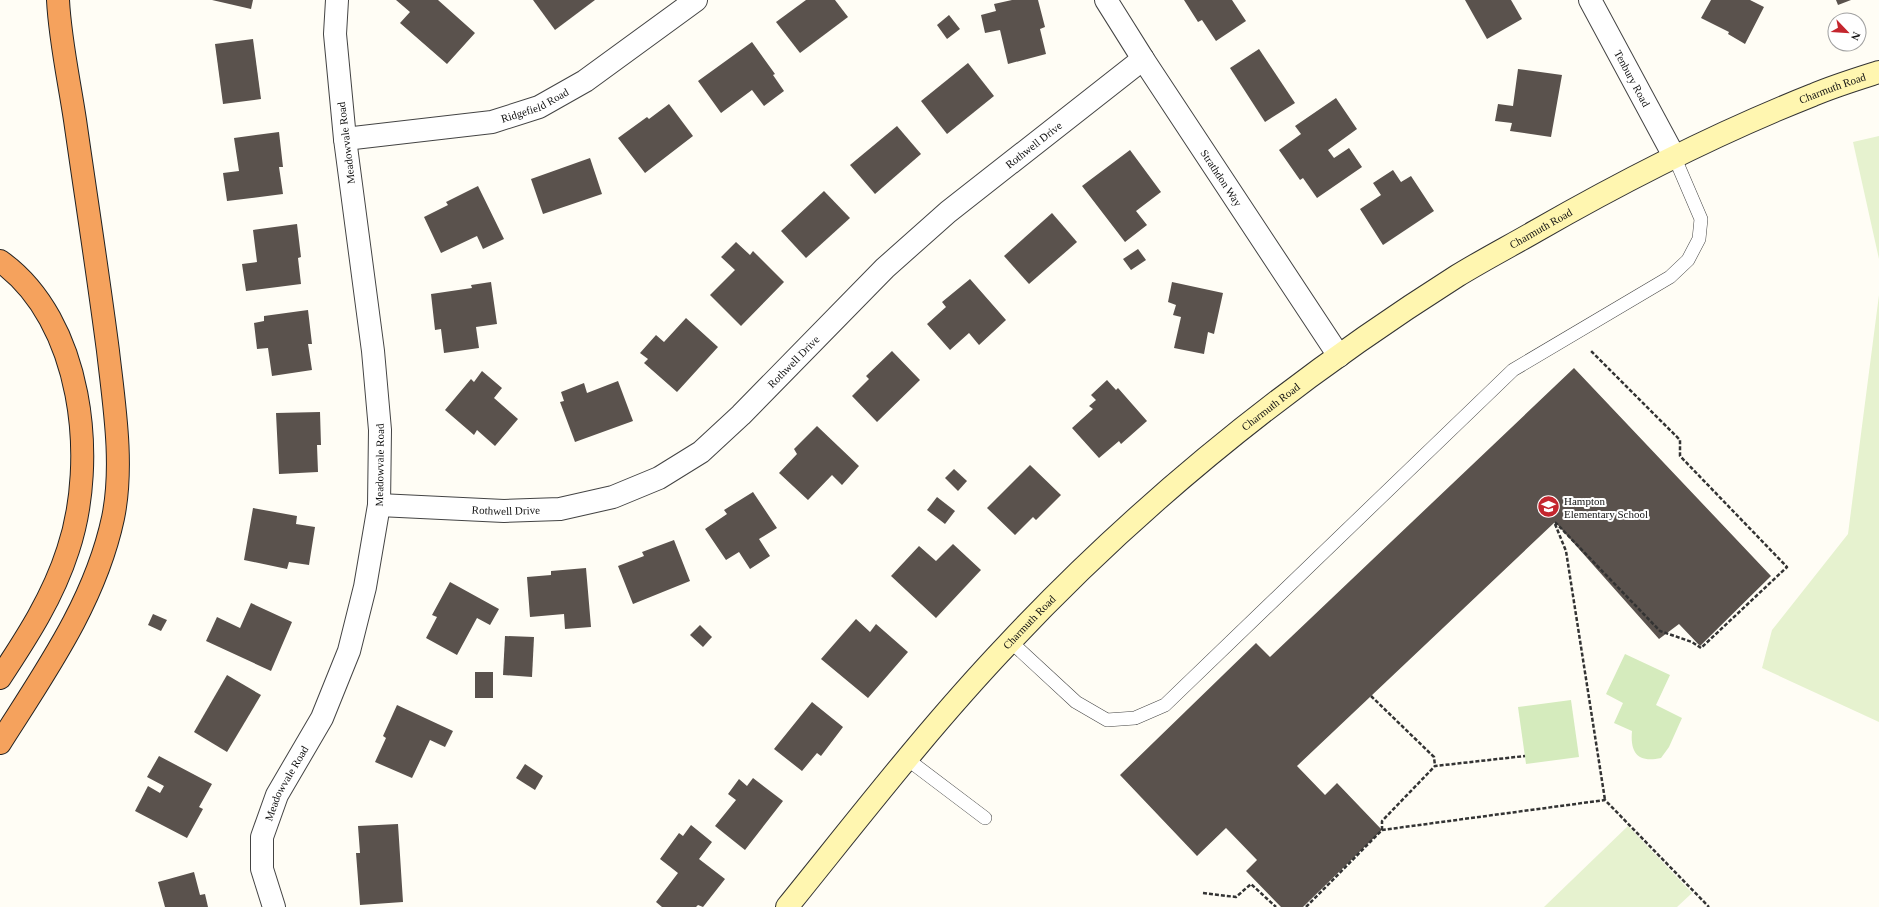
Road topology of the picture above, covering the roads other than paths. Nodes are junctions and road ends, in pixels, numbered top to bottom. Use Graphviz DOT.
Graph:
graph roads {
  1 [pos="58,0"];
  2 [pos="337,0"];
  3 [pos="696,0"];
  4 [pos="1106,0"];
  5 [pos="1590,0"];
  6 [pos="1143,59"];
  7 [pos="1879,72"];
  8 [pos="345,138"];
  9 [pos="1674,156"];
  10 [pos="0,262"];
  11 [pos="1339,356"];
  12 [pos="379,504"];
  13 [pos="1010,641"];
  14 [pos="0,678"];
  15 [pos="0,743"];
  16 [pos="907,759"];
  17 [pos="985,818"];
  18 [pos="274,907"];
  19 [pos="788,907"];
  1 -- 15 [label="highway"];
  2 -- 8 [label="street, Meadowvale Road"];
  3 -- 8 [label="street, Ridgefield Road"];
  4 -- 6 [label="street, Strathdon Way"];
  5 -- 9 [label="street, Tenbury Road"];
  6 -- 11 [label="street, Strathdon Way"];
  6 -- 12 [label="street, Rothwell Drive"];
  7 -- 9 [label="street, Charmuth Road"];
  8 -- 12 [label="street, Meadowvale Road"];
  9 -- 11 [label="street, Charmuth Road"];
  9 -- 13 [label="lane"];
  10 -- 14 [label="highway"];
  11 -- 13 [label="street, Charmuth Road"];
  12 -- 18 [label="street, Meadowvale Road"];
  13 -- 16 [label="street, Charmuth Road"];
  16 -- 17 [label="lane"];
  16 -- 19 [label="street, Charmuth Road"];
}
